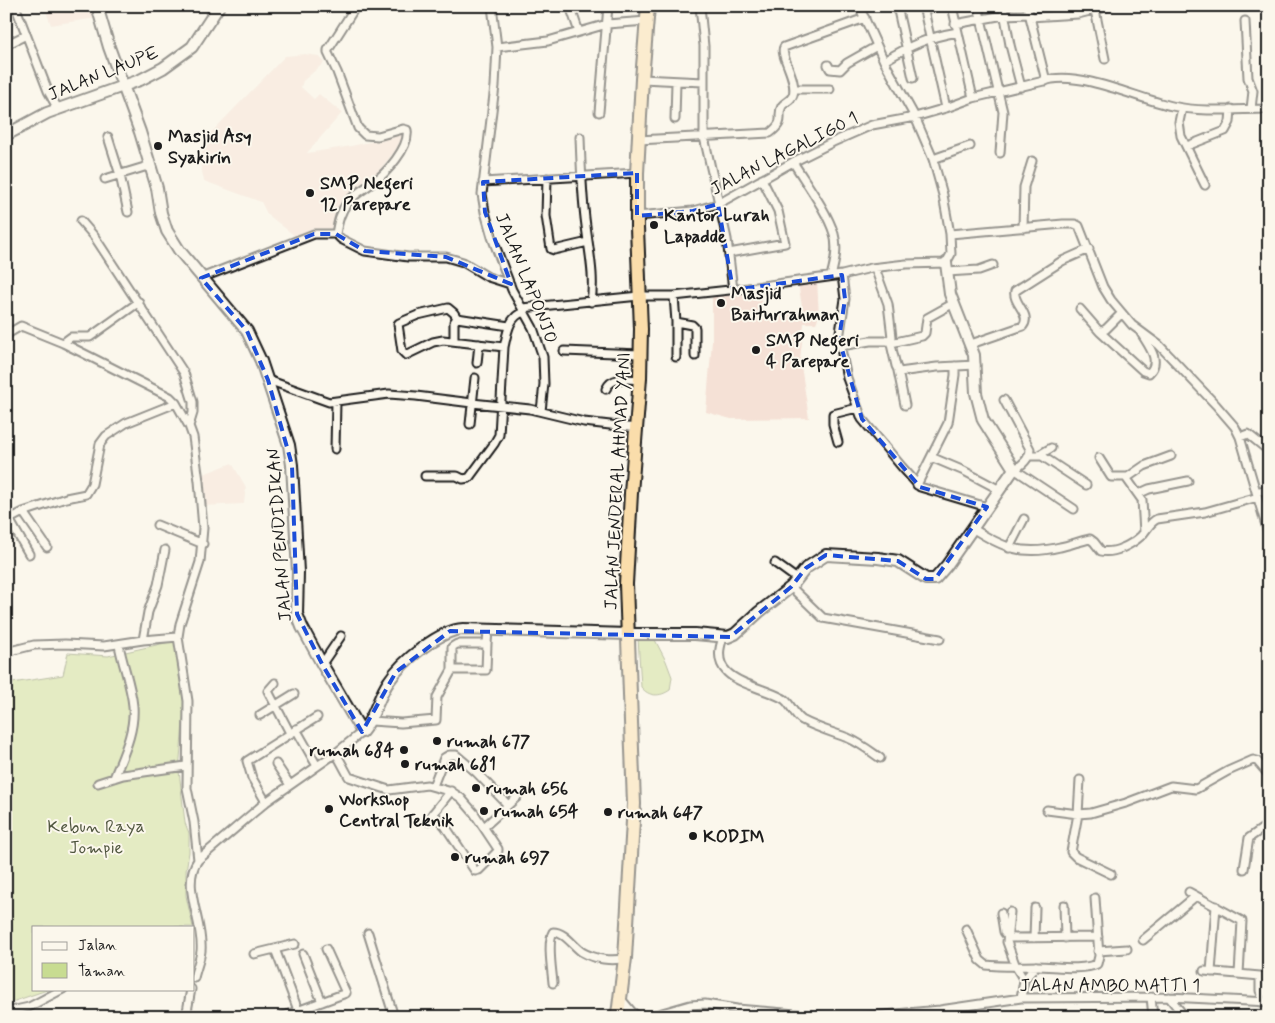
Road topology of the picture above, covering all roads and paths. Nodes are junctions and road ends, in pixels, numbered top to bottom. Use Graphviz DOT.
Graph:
graph roads {
  1 [pos="97,6"];
  2 [pos="219,6"];
  3 [pos="356,6"];
  4 [pos="492,6"];
  5 [pos="570,6"];
  6 [pos="608,6"];
  7 [pos="648,6"];
  8 [pos="700,6"];
  9 [pos="859,6"];
  10 [pos="897,6"];
  11 [pos="923,6"];
  12 [pos="952,6"];
  13 [pos="978,6"];
  14 [pos="1003,6"];
  15 [pos="1055,6"];
  16 [pos="1110,6"];
  17 [pos="16,8"];
  18 [pos="1077,10"];
  19 [pos="1095,10"];
  20 [pos="1028,12"];
  21 [pos="1004,15"];
  22 [pos="1056,15"];
  23 [pos="865,18"];
  24 [pos="981,19"];
  25 [pos="1245,21"];
  26 [pos="647,22"];
  27 [pos="607,24"];
  28 [pos="955,24"];
  29 [pos="579,32"];
  30 [pos="958,32"];
  31 [pos="26,35"];
  32 [pos="930,38"];
  33 [pos="6,45"];
  34 [pos="877,46"];
  35 [pos="497,47"];
  36 [pos="906,48"];
  37 [pos="1105,59"];
  38 [pos="884,61"];
  39 [pos="828,65"];
  40 [pos="913,78"];
  41 [pos="642,79"];
  42 [pos="1046,81"];
  43 [pos="676,82"];
  44 [pos="703,82"];
  45 [pos="123,85"];
  46 [pos="1021,87"];
  47 [pos="830,89"];
  48 [pos="794,90"];
  49 [pos="999,92"];
  50 [pos="973,98"];
  51 [pos="946,108"];
  52 [pos="1182,108"];
  53 [pos="58,109"];
  54 [pos="1231,109"];
  55 [pos="1251,109"];
  56 [pos="1269,109"];
  57 [pos="598,112"];
  58 [pos="915,117"];
  59 [pos="675,119"];
  60 [pos="6,135"];
  61 [pos="108,137"];
  62 [pos="580,137"];
  63 [pos="704,137"];
  64 [pos="638,140"];
  65 [pos="970,146"];
  66 [pos="1187,146"];
  67 [pos="1000,153"];
  68 [pos="933,158"];
  69 [pos="1032,161"];
  70 [pos="794,162"];
  71 [pos="151,165"];
  72 [pos="637,173"];
  73 [pos="120,175"];
  74 [pos="582,175"];
  75 [pos="548,178"];
  76 [pos="106,179"];
  77 [pos="762,179"];
  78 [pos="483,182"];
  79 [pos="1205,185"];
  80 [pos="718,204"];
  81 [pos="128,212"];
  82 [pos="637,216"];
  83 [pos="81,221"];
  84 [pos="1023,228"];
  85 [pos="336,234"];
  86 [pos="950,234"];
  87 [pos="588,242"];
  88 [pos="1088,249"];
  89 [pos="729,253"];
  90 [pos="993,266"];
  91 [pos="875,268"];
  92 [pos="946,268"];
  93 [pos="842,275"];
  94 [pos="831,276"];
  95 [pos="202,278"];
  96 [pos="510,284"];
  97 [pos="733,290"];
  98 [pos="639,296"];
  99 [pos="674,296"];
  100 [pos="138,302"];
  101 [pos="591,302"];
  102 [pos="954,303"];
  103 [pos="1080,309"];
  104 [pos="523,310"];
  105 [pos="1122,314"];
  106 [pos="457,318"];
  107 [pos="676,322"];
  108 [pos="509,326"];
  109 [pos="1100,332"];
  110 [pos="1140,332"];
  111 [pos="6,337"];
  112 [pos="454,341"];
  113 [pos="889,341"];
  114 [pos="63,343"];
  115 [pos="479,344"];
  116 [pos="971,344"];
  117 [pos="841,346"];
  118 [pos="504,347"];
  119 [pos="564,351"];
  120 [pos="640,354"];
  121 [pos="696,356"];
  122 [pos="676,357"];
  123 [pos="477,364"];
  124 [pos="976,365"];
  125 [pos="954,366"];
  126 [pos="898,371"];
  127 [pos="475,378"];
  128 [pos="268,380"];
  129 [pos="640,380"];
  130 [pos="606,389"];
  131 [pos="1004,400"];
  132 [pos="336,402"];
  133 [pos="176,403"];
  134 [pos="472,403"];
  135 [pos="500,405"];
  136 [pos="905,405"];
  137 [pos="857,408"];
  138 [pos="541,411"];
  139 [pos="470,424"];
  140 [pos="189,426"];
  141 [pos="636,428"];
  142 [pos="1240,436"];
  143 [pos="838,442"];
  144 [pos="1051,448"];
  145 [pos="335,449"];
  146 [pos="1269,451"];
  147 [pos="1038,455"];
  148 [pos="1028,456"];
  149 [pos="1171,456"];
  150 [pos="930,457"];
  151 [pos="1099,458"];
  152 [pos="1014,469"];
  153 [pos="425,476"];
  154 [pos="1128,476"];
  155 [pos="1188,481"];
  156 [pos="917,485"];
  157 [pos="1086,485"];
  158 [pos="1269,489"];
  159 [pos="1000,490"];
  160 [pos="1138,494"];
  161 [pos="1257,494"];
  162 [pos="987,507"];
  163 [pos="1074,509"];
  164 [pos="23,512"];
  165 [pos="1024,519"];
  166 [pos="1266,519"];
  167 [pos="8,520"];
  168 [pos="157,525"];
  169 [pos="972,528"];
  170 [pos="1144,532"];
  171 [pos="1269,536"];
  172 [pos="203,544"];
  173 [pos="47,547"];
  174 [pos="1009,548"];
  175 [pos="165,550"];
  176 [pos="29,554"];
  177 [pos="775,563"];
  178 [pos="794,583"];
  179 [pos="488,630"];
  180 [pos="628,634"];
  181 [pos="340,636"];
  182 [pos="178,637"];
  183 [pos="723,638"];
  184 [pos="940,639"];
  185 [pos="143,640"];
  186 [pos="487,644"];
  187 [pos="119,645"];
  188 [pos="6,652"];
  189 [pos="322,664"];
  190 [pos="452,670"];
  191 [pos="275,683"];
  192 [pos="294,694"];
  193 [pos="275,706"];
  194 [pos="260,716"];
  195 [pos="317,716"];
  196 [pos="371,721"];
  197 [pos="293,731"];
  198 [pos="362,732"];
  199 [pos="336,753"];
  200 [pos="880,758"];
  201 [pos="276,764"];
  202 [pos="186,766"];
  203 [pos="317,766"];
  204 [pos="1269,775"];
  205 [pos="114,778"];
  206 [pos="1080,780"];
  207 [pos="98,783"];
  208 [pos="290,785"];
  209 [pos="433,786"];
  210 [pos="451,791"];
  211 [pos="517,797"];
  212 [pos="266,802"];
  213 [pos="508,805"];
  214 [pos="1047,810"];
  215 [pos="433,813"];
  216 [pos="1078,814"];
  217 [pos="427,821"];
  218 [pos="1269,824"];
  219 [pos="484,827"];
  220 [pos="198,860"];
  221 [pos="1244,869"];
  222 [pos="1111,874"];
  223 [pos="1095,898"];
  224 [pos="1064,905"];
  225 [pos="1216,906"];
  226 [pos="1036,908"];
  227 [pos="1001,912"];
  228 [pos="1010,912"];
  229 [pos="966,929"];
  230 [pos="368,933"];
  231 [pos="1098,937"];
  232 [pos="1008,938"];
  233 [pos="1034,938"];
  234 [pos="1065,938"];
  235 [pos="1143,940"];
  236 [pos="296,944"];
  237 [pos="274,949"];
  238 [pos="326,949"];
  239 [pos="1127,949"];
  240 [pos="1098,951"];
  241 [pos="254,954"];
  242 [pos="303,954"];
  243 [pos="625,958"];
  244 [pos="1036,966"];
  245 [pos="1016,967"];
  246 [pos="195,972"];
  247 [pos="1239,974"];
  248 [pos="1266,976"];
  249 [pos="1024,980"];
  250 [pos="552,983"];
  251 [pos="62,990"];
  252 [pos="191,990"];
  253 [pos="1151,997"];
  254 [pos="1169,997"];
  255 [pos="1021,998"];
  256 [pos="620,999"];
  257 [pos="322,1002"];
  258 [pos="1265,1002"];
  259 [pos="684,1007"];
  260 [pos="962,1007"];
  261 [pos="298,1010"];
  262 [pos="6,1012"];
  263 [pos="926,1014"];
  264 [pos="186,1017"];
  265 [pos="281,1017"];
  266 [pos="394,1017"];
  267 [pos="616,1017"];
  268 [pos="638,1017"];
  269 [pos="648,1017"];
  270 [pos="688,1017"];
  271 [pos="830,1017"];
  272 [pos="862,1017"];
  273 [pos="964,1017"];
  274 [pos="1153,1017"];
  275 [pos="1185,1017"];
  1 -- 45 [label="street, JALAN PENDIDIKAN"];
  2 -- 45 [label="street, JALAN LAUPE"];
  3 -- 85 [label="street"];
  4 -- 35 [label="street, JALAN LAPONJO"];
  5 -- 29 [label="street"];
  6 -- 27 [label="street"];
  7 -- 26 [label="highway, JALAN JENDERAL AHMAD YANI"];
  8 -- 44 [label="street"];
  9 -- 23 [label="street"];
  10 -- 36 [label="street"];
  11 -- 32 [label="street"];
  12 -- 28 [label="street"];
  13 -- 24 [label="street"];
  14 -- 21 [label="street"];
  15 -- 22 [label="street"];
  16 -- 19 [label="street"];
  17 -- 31 [label="street"];
  18 -- 19 [label="street"];
  18 -- 22 [label="street"];
  19 -- 37 [label="street"];
  20 -- 21 [label="street"];
  20 -- 22 [label="street"];
  20 -- 42 [label="street"];
  21 -- 24 [label="street"];
  21 -- 46 [label="street"];
  23 -- 34 [label="street"];
  23 -- 48 [label="street"];
  24 -- 28 [label="street"];
  24 -- 49 [label="street"];
  25 -- 55 [label="street"];
  26 -- 27 [label="street"];
  26 -- 41 [label="highway, JALAN JENDERAL AHMAD YANI"];
  27 -- 29 [label="street"];
  27 -- 57 [label="street"];
  28 -- 30 [label="street"];
  29 -- 35 [label="street"];
  30 -- 32 [label="street"];
  30 -- 50 [label="street"];
  31 -- 33 [label="street"];
  31 -- 53 [label="street"];
  32 -- 36 [label="street"];
  32 -- 51 [label="street"];
  34 -- 38 [label="street"];
  34 -- 39 [label="street"];
  35 -- 78 [label="street, JALAN LAPONJO"];
  36 -- 38 [label="street"];
  36 -- 40 [label="street"];
  38 -- 58 [label="street"];
  41 -- 43 [label="street"];
  41 -- 64 [label="highway, JALAN JENDERAL AHMAD YANI"];
  42 -- 46 [label="street, JALAN LAGALIGO 1"];
  42 -- 52 [label="street, JALAN LAGALIGO 1"];
  43 -- 44 [label="street"];
  43 -- 59 [label="street"];
  44 -- 63 [label="street"];
  45 -- 53 [label="street, JALAN LAUPE"];
  45 -- 71 [label="street, JALAN PENDIDIKAN"];
  46 -- 49 [label="street, JALAN LAGALIGO 1"];
  47 -- 48 [label="street"];
  48 -- 63 [label="street"];
  49 -- 50 [label="street, JALAN LAGALIGO 1"];
  49 -- 67 [label="street"];
  50 -- 51 [label="street, JALAN LAGALIGO 1"];
  51 -- 58 [label="street, JALAN LAGALIGO 1"];
  52 -- 54 [label="street, JALAN LAGALIGO 1"];
  52 -- 66 [label="street"];
  53 -- 60 [label="street, JALAN LAUPE"];
  54 -- 55 [label="street, JALAN LAGALIGO 1"];
  54 -- 66 [label="street"];
  55 -- 56 [label="street, JALAN LAGALIGO 1"];
  58 -- 68 [label="street"];
  58 -- 70 [label="street, JALAN LAGALIGO 1"];
  61 -- 73 [label="street"];
  62 -- 74 [label="street"];
  63 -- 64 [label="street"];
  63 -- 80 [label="street"];
  64 -- 72 [label="highway, JALAN JENDERAL AHMAD YANI"];
  65 -- 68 [label="street"];
  66 -- 79 [label="street"];
  68 -- 86 [label="street"];
  69 -- 84 [label="street"];
  70 -- 77 [label="street, JALAN LAGALIGO 1"];
  70 -- 94 [label="street"];
  71 -- 73 [label="street"];
  71 -- 95 [label="street, JALAN PENDIDIKAN"];
  72 -- 74 [label="street"];
  72 -- 82 [label="highway, JALAN JENDERAL AHMAD YANI"];
  73 -- 76 [label="street"];
  73 -- 81 [label="street"];
  74 -- 75 [label="street"];
  74 -- 87 [label="street"];
  75 -- 78 [label="street"];
  75 -- 87 [label="street"];
  77 -- 80 [label="street, JALAN LAGALIGO 1"];
  77 -- 89 [label="street"];
  78 -- 96 [label="street, JALAN LAPONJO"];
  80 -- 82 [label="street, JALAN LAGALIGO 1"];
  80 -- 89 [label="street"];
  82 -- 98 [label="highway, JALAN JENDERAL AHMAD YANI"];
  83 -- 100 [label="street"];
  84 -- 86 [label="street"];
  84 -- 88 [label="street"];
  85 -- 95 [label="street"];
  85 -- 96 [label="street"];
  86 -- 92 [label="street"];
  87 -- 101 [label="street"];
  88 -- 105 [label="street"];
  88 -- 116 [label="street"];
  89 -- 97 [label="street"];
  90 -- 92 [label="street"];
  91 -- 92 [label="street"];
  91 -- 93 [label="street"];
  91 -- 113 [label="street"];
  92 -- 102 [label="street"];
  93 -- 94 [label="street"];
  93 -- 117 [label="street"];
  94 -- 97 [label="street"];
  95 -- 128 [label="street, JALAN PENDIDIKAN"];
  96 -- 104 [label="street, JALAN LAPONJO"];
  97 -- 99 [label="street"];
  98 -- 99 [label="street"];
  98 -- 101 [label="street"];
  98 -- 120 [label="highway, JALAN JENDERAL AHMAD YANI"];
  99 -- 107 [label="street"];
  100 -- 114 [label="street"];
  100 -- 140 [label="street"];
  101 -- 104 [label="street"];
  102 -- 113 [label="street"];
  102 -- 116 [label="street"];
  103 -- 109 [label="street"];
  104 -- 108 [label="street"];
  104 -- 138 [label="street, JALAN LAPONJO"];
  105 -- 109 [label="street"];
  105 -- 110 [label="street"];
  106 -- 108 [label="street"];
  106 -- 112 [label="street"];
  106 -- 112 [label="street"];
  107 -- 121 [label="street"];
  107 -- 122 [label="street"];
  108 -- 118 [label="street"];
  109 -- 110 [label="street"];
  110 -- 142 [label="street"];
  111 -- 114 [label="street"];
  112 -- 115 [label="street"];
  113 -- 117 [label="street"];
  113 -- 126 [label="street"];
  114 -- 133 [label="street"];
  115 -- 118 [label="street"];
  115 -- 123 [label="street"];
  116 -- 124 [label="street"];
  117 -- 137 [label="street"];
  118 -- 135 [label="street"];
  119 -- 120 [label="street"];
  120 -- 129 [label="highway, JALAN JENDERAL AHMAD YANI"];
  124 -- 125 [label="street"];
  124 -- 152 [label="street"];
  125 -- 126 [label="street"];
  125 -- 150 [label="street"];
  126 -- 136 [label="street"];
  127 -- 134 [label="street"];
  128 -- 132 [label="street"];
  128 -- 189 [label="street, JALAN PENDIDIKAN"];
  129 -- 130 [label="street"];
  129 -- 141 [label="highway, JALAN JENDERAL AHMAD YANI"];
  131 -- 148 [label="street"];
  132 -- 134 [label="street"];
  132 -- 145 [label="street"];
  133 -- 140 [label="street"];
  133 -- 164 [label="street"];
  134 -- 135 [label="street"];
  134 -- 139 [label="street"];
  135 -- 138 [label="street"];
  135 -- 153 [label="street"];
  137 -- 143 [label="street"];
  137 -- 156 [label="street"];
  138 -- 141 [label="street"];
  140 -- 172 [label="street"];
  141 -- 180 [label="highway, JALAN JENDERAL AHMAD YANI"];
  142 -- 146 [label="street"];
  142 -- 161 [label="street"];
  144 -- 147 [label="street"];
  147 -- 148 [label="street"];
  147 -- 157 [label="street"];
  148 -- 152 [label="street"];
  149 -- 154 [label="street"];
  150 -- 156 [label="street"];
  150 -- 159 [label="street"];
  151 -- 154 [label="street"];
  152 -- 159 [label="street"];
  152 -- 163 [label="street"];
  154 -- 160 [label="street"];
  155 -- 160 [label="street"];
  156 -- 162 [label="street"];
  158 -- 161 [label="street"];
  159 -- 162 [label="street"];
  160 -- 170 [label="street"];
  161 -- 166 [label="street"];
  161 -- 170 [label="street"];
  162 -- 169 [label="street"];
  164 -- 167 [label="street"];
  164 -- 173 [label="street"];
  165 -- 174 [label="street"];
  166 -- 171 [label="street"];
  167 -- 176 [label="street"];
  168 -- 172 [label="street"];
  169 -- 174 [label="street"];
  169 -- 178 [label="street"];
  170 -- 174 [label="street"];
  172 -- 182 [label="street"];
  175 -- 185 [label="street"];
  177 -- 178 [label="street"];
  178 -- 183 [label="street"];
  178 -- 184 [label="street"];
  179 -- 180 [label="street"];
  179 -- 186 [label="street"];
  179 -- 196 [label="street"];
  180 -- 183 [label="street"];
  180 -- 243 [label="highway, JALAN JENDERAL AHMAD YANI"];
  181 -- 189 [label="street"];
  182 -- 185 [label="street"];
  182 -- 202 [label="street"];
  183 -- 200 [label="street"];
  185 -- 187 [label="street"];
  186 -- 190 [label="street"];
  186 -- 190 [label="street"];
  187 -- 188 [label="street"];
  187 -- 205 [label="street"];
  189 -- 198 [label="street, JALAN PENDIDIKAN"];
  190 -- 196 [label="street"];
  191 -- 193 [label="street"];
  192 -- 193 [label="street"];
  193 -- 194 [label="street"];
  193 -- 197 [label="street"];
  195 -- 197 [label="street"];
  196 -- 198 [label="street"];
  197 -- 203 [label="street"];
  197 -- 212 [label="street"];
  198 -- 199 [label="street"];
  199 -- 203 [label="street"];
  199 -- 209 [label="street"];
  201 -- 208 [label="street"];
  202 -- 205 [label="street"];
  202 -- 220 [label="street"];
  203 -- 208 [label="street"];
  204 -- 216 [label="street"];
  205 -- 207 [label="street"];
  206 -- 216 [label="street"];
  208 -- 212 [label="street"];
  209 -- 210 [label="street"];
  209 -- 213 [label="street"];
  210 -- 215 [label="street"];
  210 -- 219 [label="street"];
  211 -- 213 [label="street"];
  212 -- 220 [label="street"];
  213 -- 219 [label="street"];
  214 -- 216 [label="street"];
  215 -- 217 [label="street"];
  215 -- 219 [label="street"];
  216 -- 222 [label="street"];
  218 -- 221 [label="street"];
  220 -- 246 [label="street"];
  223 -- 231 [label="street"];
  224 -- 234 [label="street"];
  225 -- 235 [label="street"];
  225 -- 247 [label="street"];
  225 -- 247 [label="street"];
  226 -- 233 [label="street"];
  227 -- 232 [label="street"];
  228 -- 232 [label="street"];
  229 -- 245 [label="street"];
  230 -- 266 [label="street"];
  231 -- 234 [label="street"];
  231 -- 240 [label="street"];
  232 -- 233 [label="street"];
  232 -- 245 [label="street"];
  233 -- 234 [label="street"];
  236 -- 237 [label="street"];
  237 -- 241 [label="street"];
  237 -- 261 [label="street"];
  238 -- 257 [label="street"];
  239 -- 240 [label="street"];
  240 -- 244 [label="street"];
  242 -- 257 [label="street"];
  243 -- 250 [label="street"];
  243 -- 256 [label="highway, JALAN JENDERAL AHMAD YANI"];
  244 -- 245 [label="street"];
  244 -- 249 [label="street"];
  245 -- 249 [label="street"];
  247 -- 248 [label="street"];
  248 -- 258 [label="street"];
  249 -- 255 [label="street"];
  251 -- 262 [label="street"];
  252 -- 264 [label="street"];
  253 -- 254 [label="street, JALAN AMBO MATTI 1"];
  253 -- 255 [label="street, JALAN AMBO MATTI 1"];
  253 -- 274 [label="street"];
  254 -- 258 [label="street, JALAN AMBO MATTI 1"];
  254 -- 275 [label="street"];
  255 -- 260 [label="street, JALAN AMBO MATTI 1"];
  256 -- 267 [label="highway, JALAN JENDERAL AHMAD YANI"];
  256 -- 268 [label="street"];
  257 -- 261 [label="street"];
  259 -- 269 [label="street"];
  259 -- 270 [label="street"];
  259 -- 271 [label="street"];
  260 -- 263 [label="street, JALAN AMBO MATTI 1"];
  260 -- 273 [label="street"];
  261 -- 265 [label="street"];
  263 -- 272 [label="street, JALAN AMBO MATTI 1"];
}
